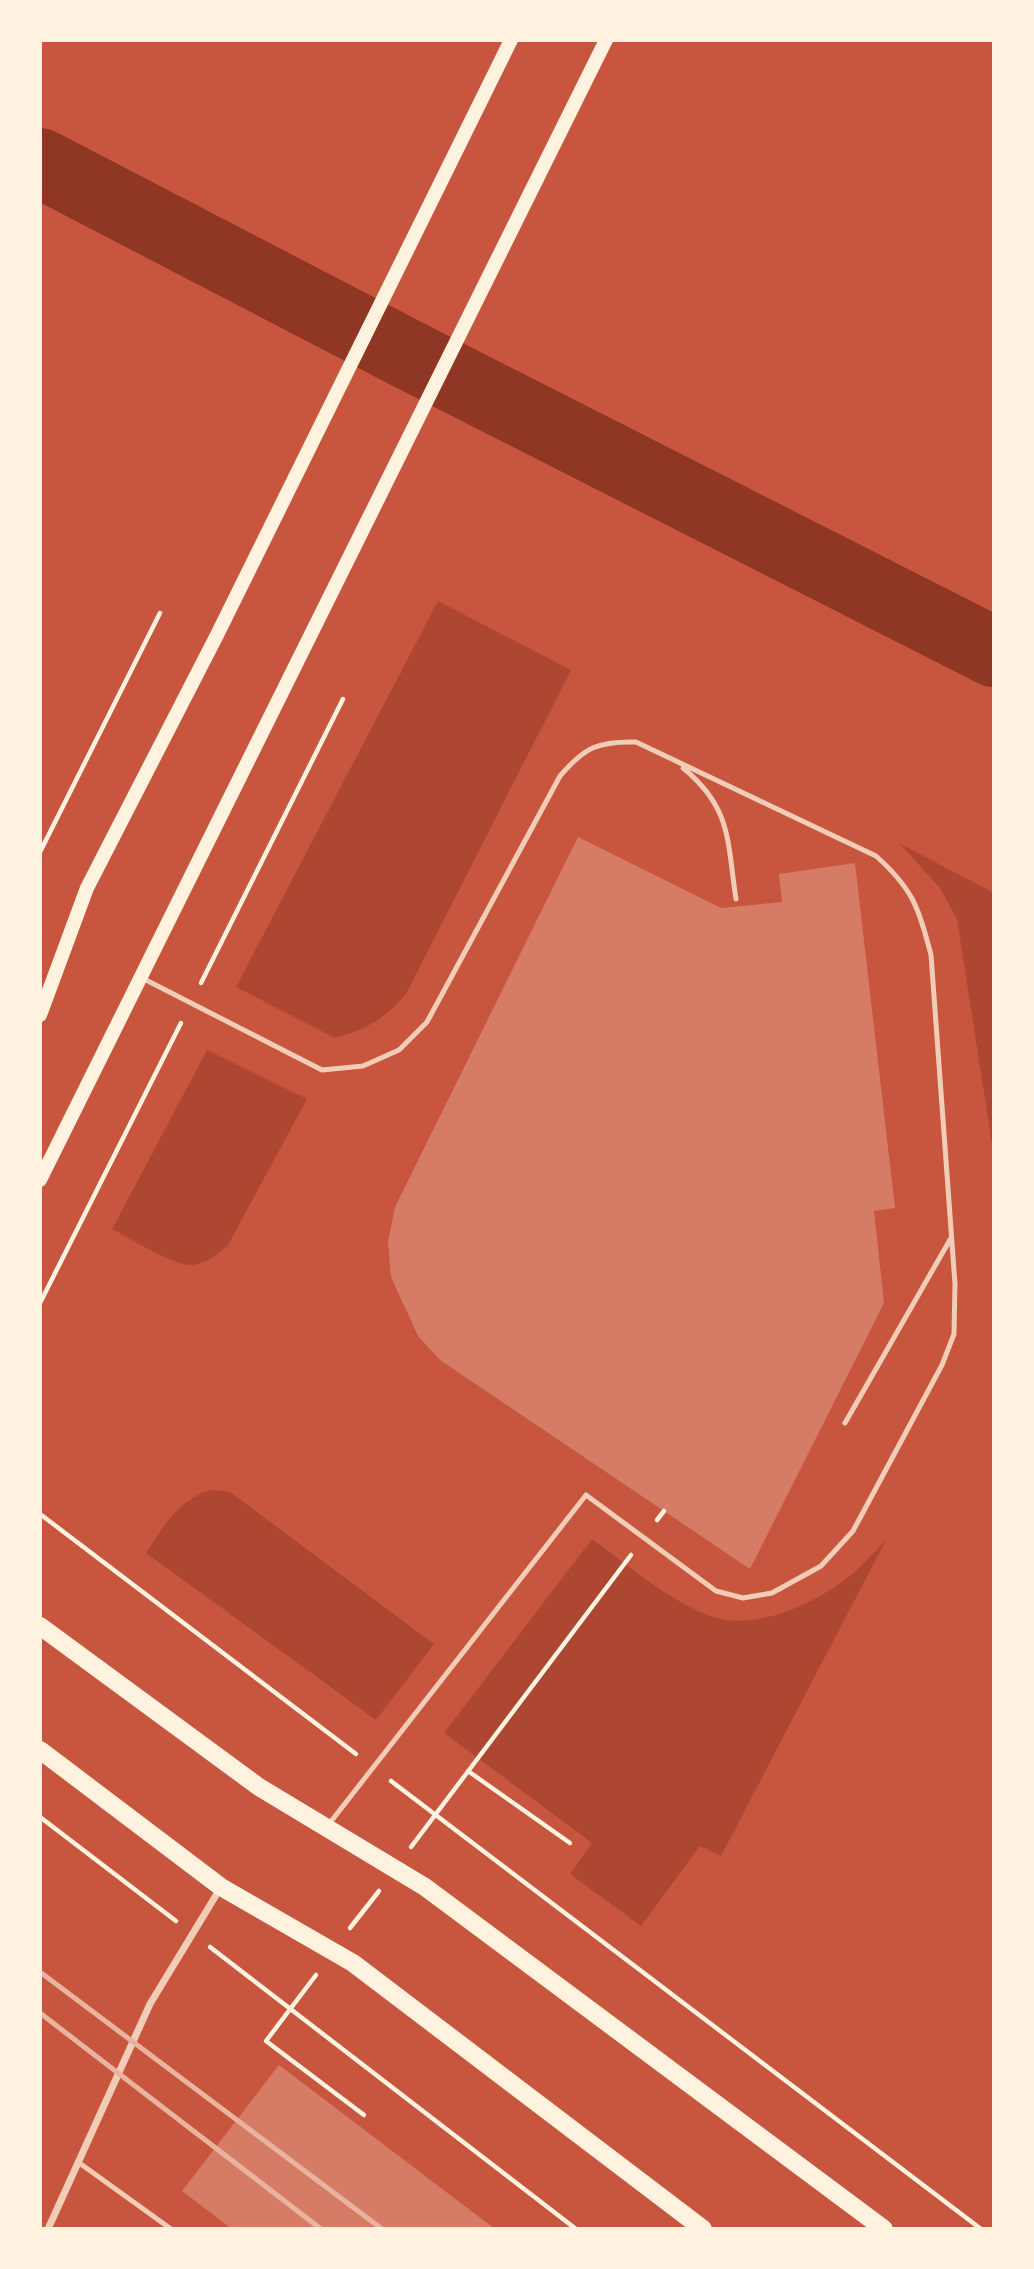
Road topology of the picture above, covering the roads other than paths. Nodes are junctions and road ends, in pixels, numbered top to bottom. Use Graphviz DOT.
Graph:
graph roads {
  1 [pos="511,40"];
  2 [pos="606,40"];
  3 [pos="675,761"];
  4 [pos="736,899"];
  5 [pos="142,978"];
  6 [pos="40,1015"];
  7 [pos="40,1180"];
  8 [pos="951,1238"];
  9 [pos="845,1423"];
  10 [pos="40,1626"];
  11 [pos="40,1750"];
  12 [pos="326,1827"];
  13 [pos="220,1887"];
  14 [pos="78,2162"];
  15 [pos="48,2229"];
  16 [pos="171,2229"];
  17 [pos="703,2229"];
  18 [pos="884,2229"];
  1 -- 6 [label="main road"];
  2 -- 5 [label="main road"];
  3 -- 4 [label="lane"];
  3 -- 5 [label="lane"];
  3 -- 8 [label="lane"];
  5 -- 7 [label="main road"];
  8 -- 9 [label="lane"];
  8 -- 12 [label="lane"];
  10 -- 12 [label="main road"];
  11 -- 13 [label="main road"];
  12 -- 18 [label="main road"];
  13 -- 14 [label="street"];
  13 -- 17 [label="main road"];
  14 -- 15 [label="street"];
  14 -- 16 [label="lane"];
}
